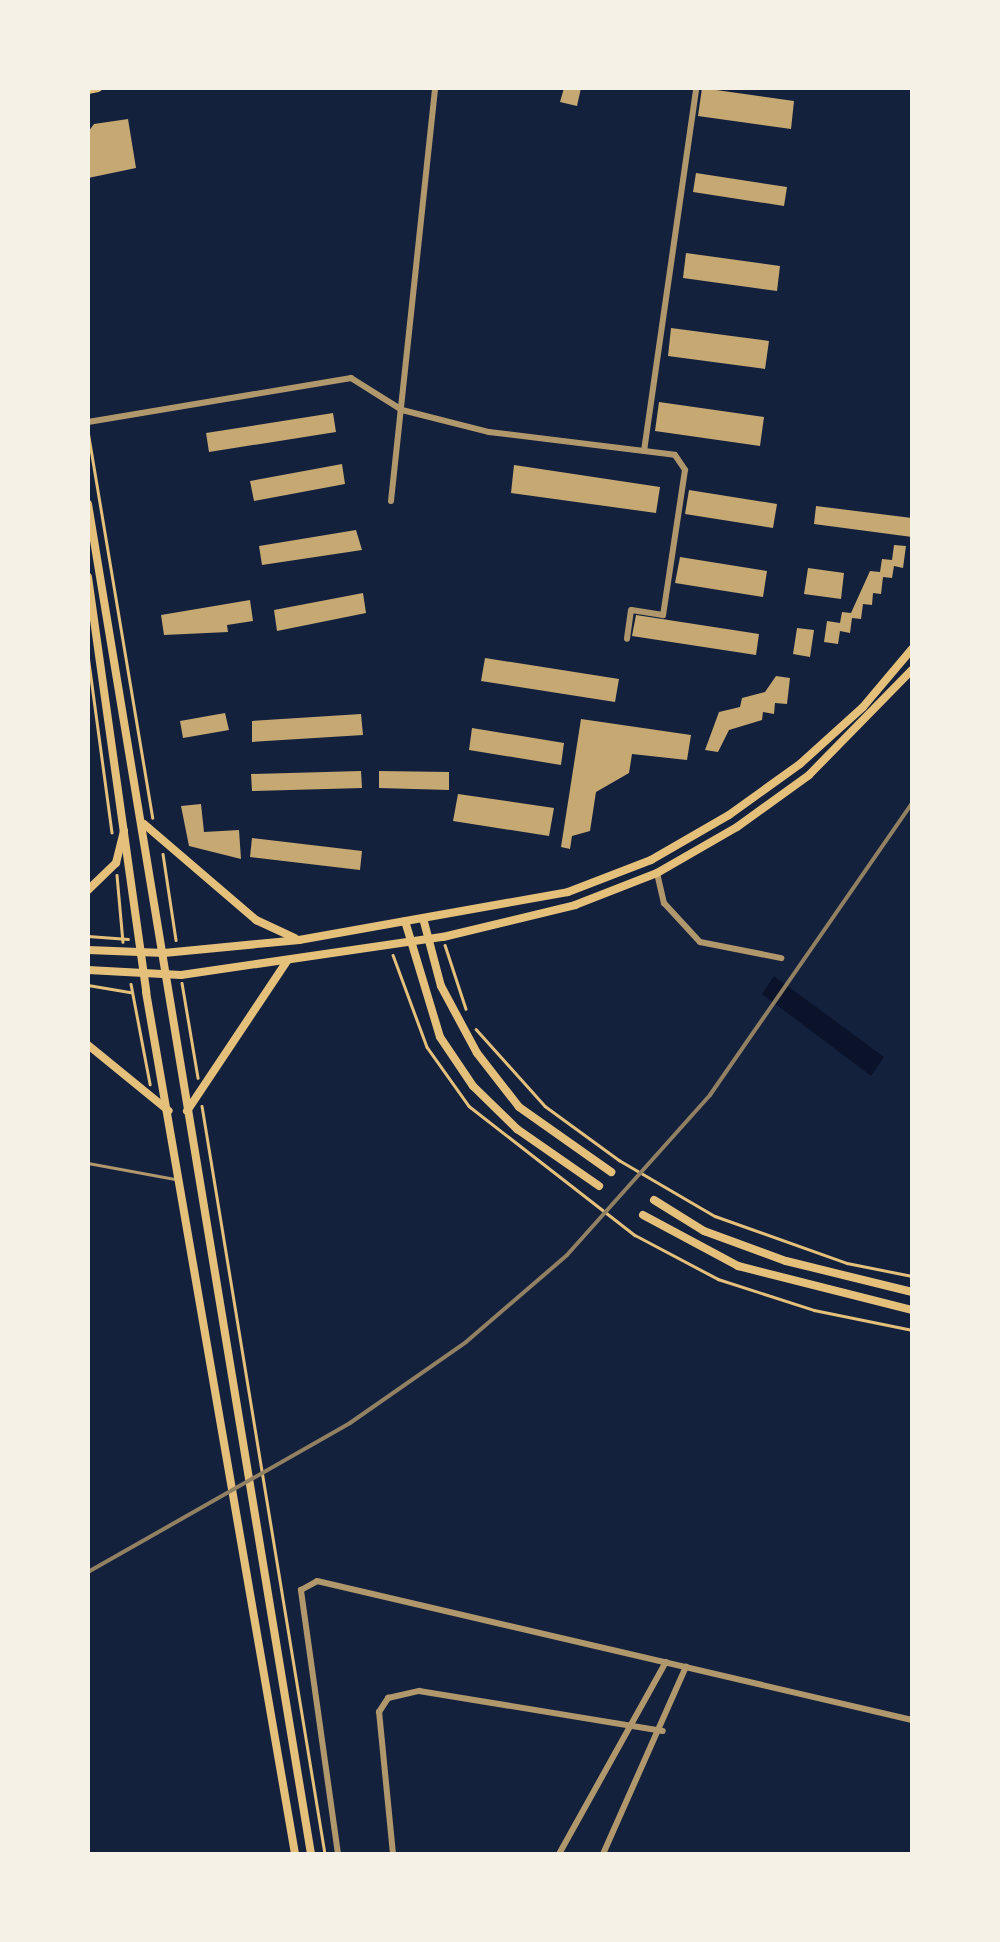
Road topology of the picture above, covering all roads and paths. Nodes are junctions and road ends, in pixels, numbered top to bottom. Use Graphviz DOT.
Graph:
graph roads {
  1 [pos="98,88"];
  2 [pos="435,88"];
  3 [pos="696,88"];
  4 [pos="88,90"];
  5 [pos="402,410"];
  6 [pos="88,424"];
  7 [pos="644,451"];
  8 [pos="391,501"];
  9 [pos="88,504"];
  10 [pos="88,577"];
  11 [pos="627,639"];
  12 [pos="912,648"];
  13 [pos="88,656"];
  14 [pos="912,670"];
  15 [pos="141,820"];
  16 [pos="127,822"];
  17 [pos="162,845"];
  18 [pos="116,863"];
  19 [pos="657,873"];
  20 [pos="88,890"];
  21 [pos="424,918"];
  22 [pos="404,920"];
  23 [pos="443,937"];
  24 [pos="427,939"];
  25 [pos="299,940"];
  26 [pos="408,940"];
  27 [pos="88,950"];
  28 [pos="125,952"];
  29 [pos="178,952"];
  30 [pos="141,953"];
  31 [pos="164,953"];
  32 [pos="781,958"];
  33 [pos="287,961"];
  34 [pos="88,970"];
  35 [pos="129,975"];
  36 [pos="144,976"];
  37 [pos="166,976"];
  38 [pos="182,976"];
  39 [pos="88,1046"];
  40 [pos="200,1088"];
  41 [pos="153,1098"];
  42 [pos="186,1110"];
  43 [pos="169,1111"];
  44 [pos="88,1163"];
  45 [pos="611,1172"];
  46 [pos="183,1180"];
  47 [pos="599,1186"];
  48 [pos="654,1200"];
  49 [pos="643,1216"];
  50 [pos="912,1276"];
  51 [pos="912,1292"];
  52 [pos="912,1310"];
  53 [pos="666,1662"];
  54 [pos="686,1667"];
  55 [pos="912,1720"];
  56 [pos="630,1725"];
  57 [pos="662,1732"];
  58 [pos="295,1854"];
  59 [pos="310,1854"];
  60 [pos="325,1854"];
  61 [pos="338,1854"];
  62 [pos="394,1854"];
  63 [pos="559,1854"];
  64 [pos="603,1854"];
  1 -- 4 [label="main road"];
  2 -- 5 [label="street"];
  3 -- 7 [label="street"];
  5 -- 6 [label="street"];
  5 -- 7 [label="street"];
  5 -- 8 [label="street"];
  6 -- 17 [label="path"];
  7 -- 11 [label="street"];
  9 -- 15 [label="main road"];
  10 -- 16 [label="main road"];
  12 -- 21 [label="main road"];
  13 -- 18 [label="path"];
  14 -- 19 [label="main road"];
  15 -- 17 [label="main road"];
  15 -- 31 [label="main road"];
  16 -- 18 [label="main road"];
  16 -- 30 [label="main road"];
  17 -- 25 [label="main road"];
  17 -- 29 [label="path"];
  18 -- 20 [label="main road"];
  18 -- 28 [label="path"];
  19 -- 23 [label="main road"];
  19 -- 32 [label="street"];
  21 -- 22 [label="main road"];
  21 -- 24 [label="main road"];
  22 -- 25 [label="main road"];
  22 -- 26 [label="main road"];
  23 -- 24 [label="main road"];
  23 -- 50 [label="path"];
  24 -- 26 [label="main road"];
  24 -- 45 [label="main road"];
  25 -- 29 [label="main road"];
  26 -- 33 [label="main road"];
  26 -- 47 [label="main road"];
  27 -- 28 [label="main road"];
  28 -- 30 [label="main road"];
  29 -- 31 [label="main road"];
  30 -- 31 [label="main road"];
  30 -- 36 [label="main road"];
  31 -- 37 [label="main road"];
  33 -- 38 [label="main road"];
  33 -- 40 [label="main road"];
  34 -- 35 [label="main road"];
  35 -- 36 [label="main road"];
  35 -- 41 [label="path"];
  36 -- 37 [label="main road"];
  36 -- 43 [label="main road"];
  37 -- 38 [label="main road"];
  37 -- 42 [label="main road"];
  38 -- 40 [label="path"];
  39 -- 41 [label="main road"];
  40 -- 42 [label="main road"];
  40 -- 60 [label="path"];
  41 -- 43 [label="main road"];
  42 -- 59 [label="main road"];
  43 -- 46 [label="main road"];
  44 -- 46 [label="lane"];
  46 -- 58 [label="main road"];
  48 -- 51 [label="main road"];
  49 -- 52 [label="main road"];
  53 -- 54 [label="street"];
  53 -- 56 [label="street"];
  53 -- 61 [label="street"];
  54 -- 55 [label="street"];
  54 -- 57 [label="street"];
  56 -- 57 [label="street"];
  56 -- 62 [label="street"];
  56 -- 63 [label="street"];
  57 -- 64 [label="street"];
}
